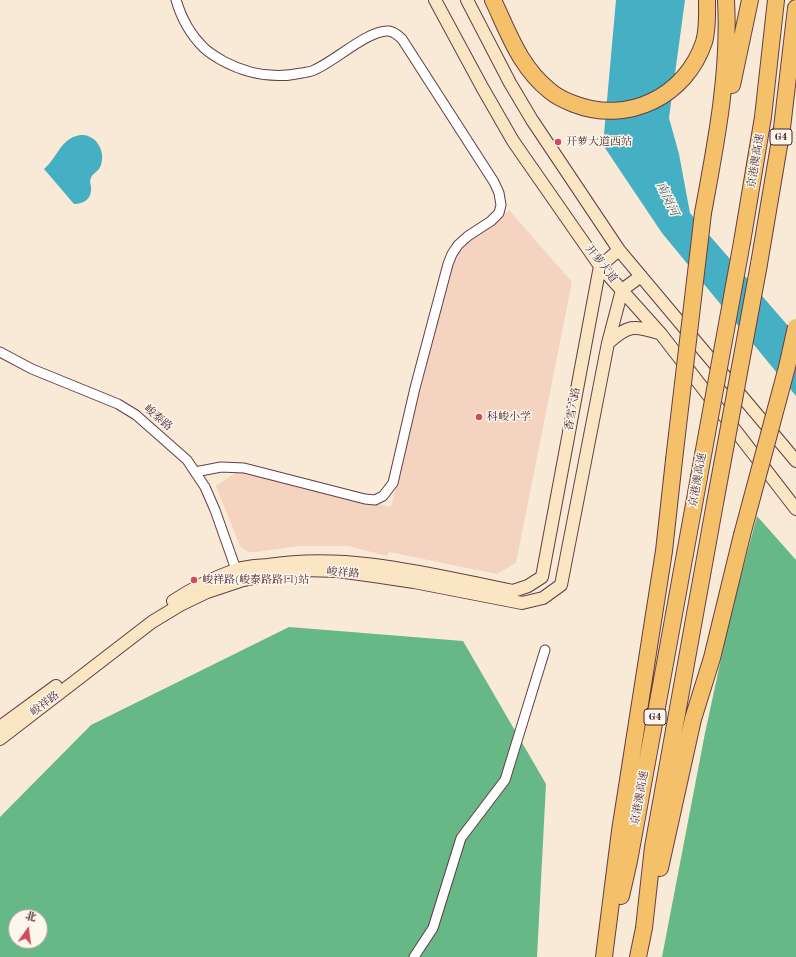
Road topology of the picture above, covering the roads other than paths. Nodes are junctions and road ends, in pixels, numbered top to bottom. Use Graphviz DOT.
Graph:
graph roads {
  1 [pos="176,0"];
  2 [pos="434,0"];
  3 [pos="466,0"];
  4 [pos="492,0"];
  5 [pos="707,0"];
  6 [pos="726,0"];
  7 [pos="750,0"];
  8 [pos="776,0"];
  9 [pos="796,8"];
  10 [pos="718,132"];
  11 [pos="619,250"];
  12 [pos="600,266"];
  13 [pos="641,276"];
  14 [pos="622,290"];
  15 [pos="796,327"];
  16 [pos="661,334"];
  17 [pos="608,343"];
  18 [pos="0,352"];
  19 [pos="796,461"];
  20 [pos="195,472"];
  21 [pos="796,508"];
  22 [pos="238,575"];
  23 [pos="542,577"];
  24 [pos="561,586"];
  25 [pos="545,650"];
  26 [pos="0,727"];
  27 [pos="0,739"];
  28 [pos="644,928"];
  29 [pos="414,957"];
  30 [pos="604,957"];
  31 [pos="608,957"];
  32 [pos="638,957"];
  1 -- 20 [label="street"];
  2 -- 12 [label="street, 开萝大道"];
  3 -- 11 [label="street, 开萝大道"];
  4 -- 5 [label="highway"];
  6 -- 10 [label="highway"];
  7 -- 10 [label="highway"];
  8 -- 31 [label="highway, 京港澳高速 / G4, bridge"];
  9 -- 28 [label="highway, 京港澳高速 / G4, bridge"];
  10 -- 30 [label="highway, bridge"];
  11 -- 12 [label="street"];
  11 -- 13 [label="street, 开萝大道"];
  12 -- 14 [label="street, 开萝大道"];
  12 -- 23 [label="street, 香雪六路"];
  13 -- 14 [label="street"];
  13 -- 19 [label="street, 开萝大道"];
  14 -- 16 [label="street, 开萝大道"];
  14 -- 17 [label="street, 香雪六路"];
  15 -- 28 [label="highway, bridge"];
  16 -- 17 [label="street"];
  16 -- 21 [label="street, 开萝大道"];
  17 -- 24 [label="street, 香雪六路"];
  18 -- 20 [label="street, 峻泰路"];
  20 -- 22 [label="street, 峻泰路"];
  22 -- 23 [label="street, 峻祥路"];
  22 -- 24 [label="street, 峻祥路"];
  22 -- 26 [label="street, 峻祥路"];
  22 -- 27 [label="street, 峻祥路"];
  25 -- 29 [label="street"];
  28 -- 32 [label="highway, 京港澳高速 / G4"];
}
